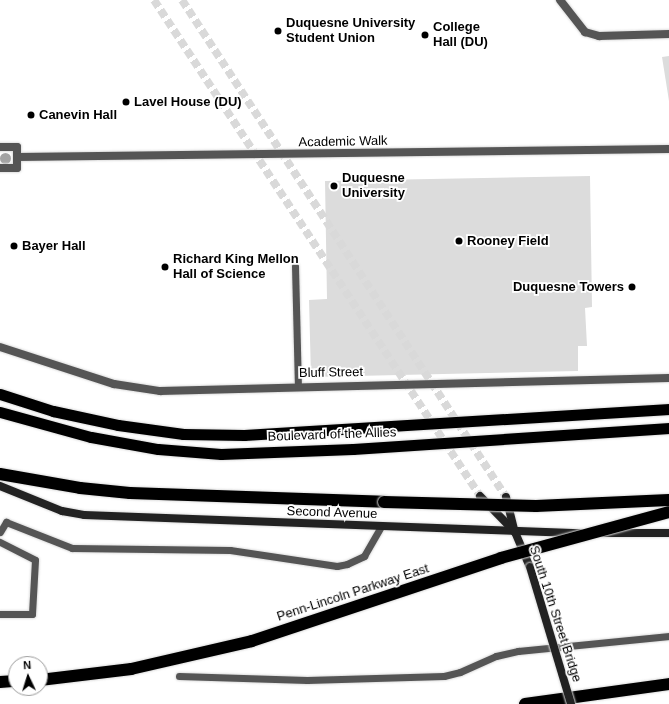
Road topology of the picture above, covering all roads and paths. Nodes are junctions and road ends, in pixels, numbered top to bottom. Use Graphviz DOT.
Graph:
graph roads {
  1 [pos="560,0"];
  2 [pos="669,34"];
  3 [pos="0,147"];
  4 [pos="669,149"];
  5 [pos="17,157"];
  6 [pos="0,168"];
  7 [pos="295,266"];
  8 [pos="0,347"];
  9 [pos="669,378"];
  10 [pos="298,386"];
  11 [pos="0,394"];
  12 [pos="669,409"];
  13 [pos="0,412"];
  14 [pos="669,428"];
  15 [pos="0,474"];
  16 [pos="0,486"];
  17 [pos="480,496"];
  18 [pos="506,497"];
  19 [pos="669,500"];
  20 [pos="669,512"];
  21 [pos="381,526"];
  22 [pos="0,532"];
  23 [pos="515,532"];
  24 [pos="669,533"];
  25 [pos="0,542"];
  26 [pos="0,614"];
  27 [pos="669,636"];
  28 [pos="179,676"];
  29 [pos="48,679"];
  30 [pos="669,684"];
  31 [pos="525,704"];
  32 [pos="572,704"];
  1 -- 2 [label="street"];
  3 -- 5 [label="street"];
  4 -- 5 [label="street, Academic Walk"];
  5 -- 6 [label="street"];
  7 -- 10 [label="lane"];
  8 -- 10 [label="street, Bluff Street"];
  9 -- 10 [label="street, Bluff Street"];
  11 -- 12 [label="highway, Boulevard of the Allies"];
  13 -- 14 [label="highway, Boulevard of the Allies"];
  15 -- 19 [label="highway, bridge"];
  16 -- 21 [label="main road, Second Avenue"];
  17 -- 23 [label="main road"];
  18 -- 23 [label="main road"];
  20 -- 29 [label="highway, Penn-Lincoln Parkway East, bridge"];
  21 -- 22 [label="lane"];
  21 -- 23 [label="main road, Second Avenue"];
  23 -- 24 [label="main road, Second Avenue"];
  23 -- 32 [label="main road, South 10th Street Bridge, bridge"];
  25 -- 26 [label="lane"];
  27 -- 28 [label="lane"];
  30 -- 31 [label="highway"];
}
